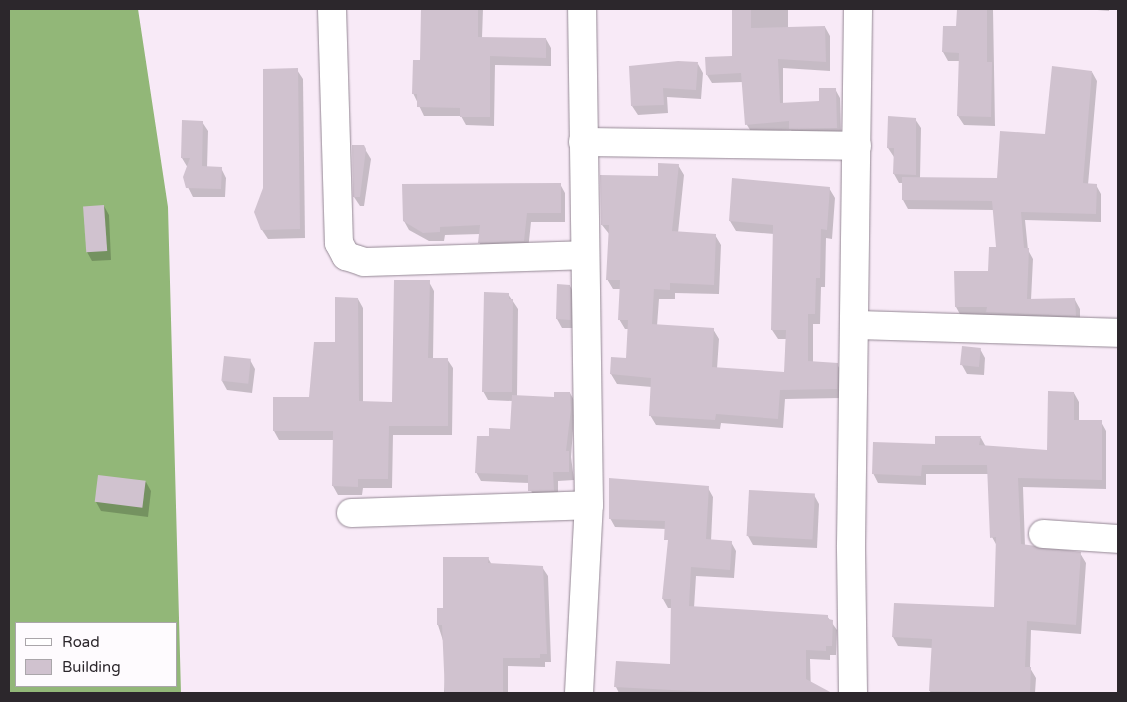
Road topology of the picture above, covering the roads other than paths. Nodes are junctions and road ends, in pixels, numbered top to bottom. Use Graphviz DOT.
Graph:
graph roads {
  1 [pos="332,9"];
  2 [pos="582,9"];
  3 [pos="858,9"];
  4 [pos="583,142"];
  5 [pos="857,146"];
  6 [pos="584,255"];
  7 [pos="855,325"];
  8 [pos="1118,333"];
  9 [pos="588,505"];
  10 [pos="351,513"];
  11 [pos="1043,534"];
  12 [pos="1118,538"];
  13 [pos="579,693"];
  14 [pos="853,693"];
  1 -- 6 [label="street"];
  2 -- 4 [label="street"];
  3 -- 5 [label="street"];
  4 -- 5 [label="street"];
  4 -- 6 [label="street"];
  5 -- 7 [label="street"];
  6 -- 9 [label="street"];
  7 -- 8 [label="street"];
  7 -- 14 [label="street"];
  9 -- 10 [label="street"];
  9 -- 13 [label="street"];
  11 -- 12 [label="street"];
}
